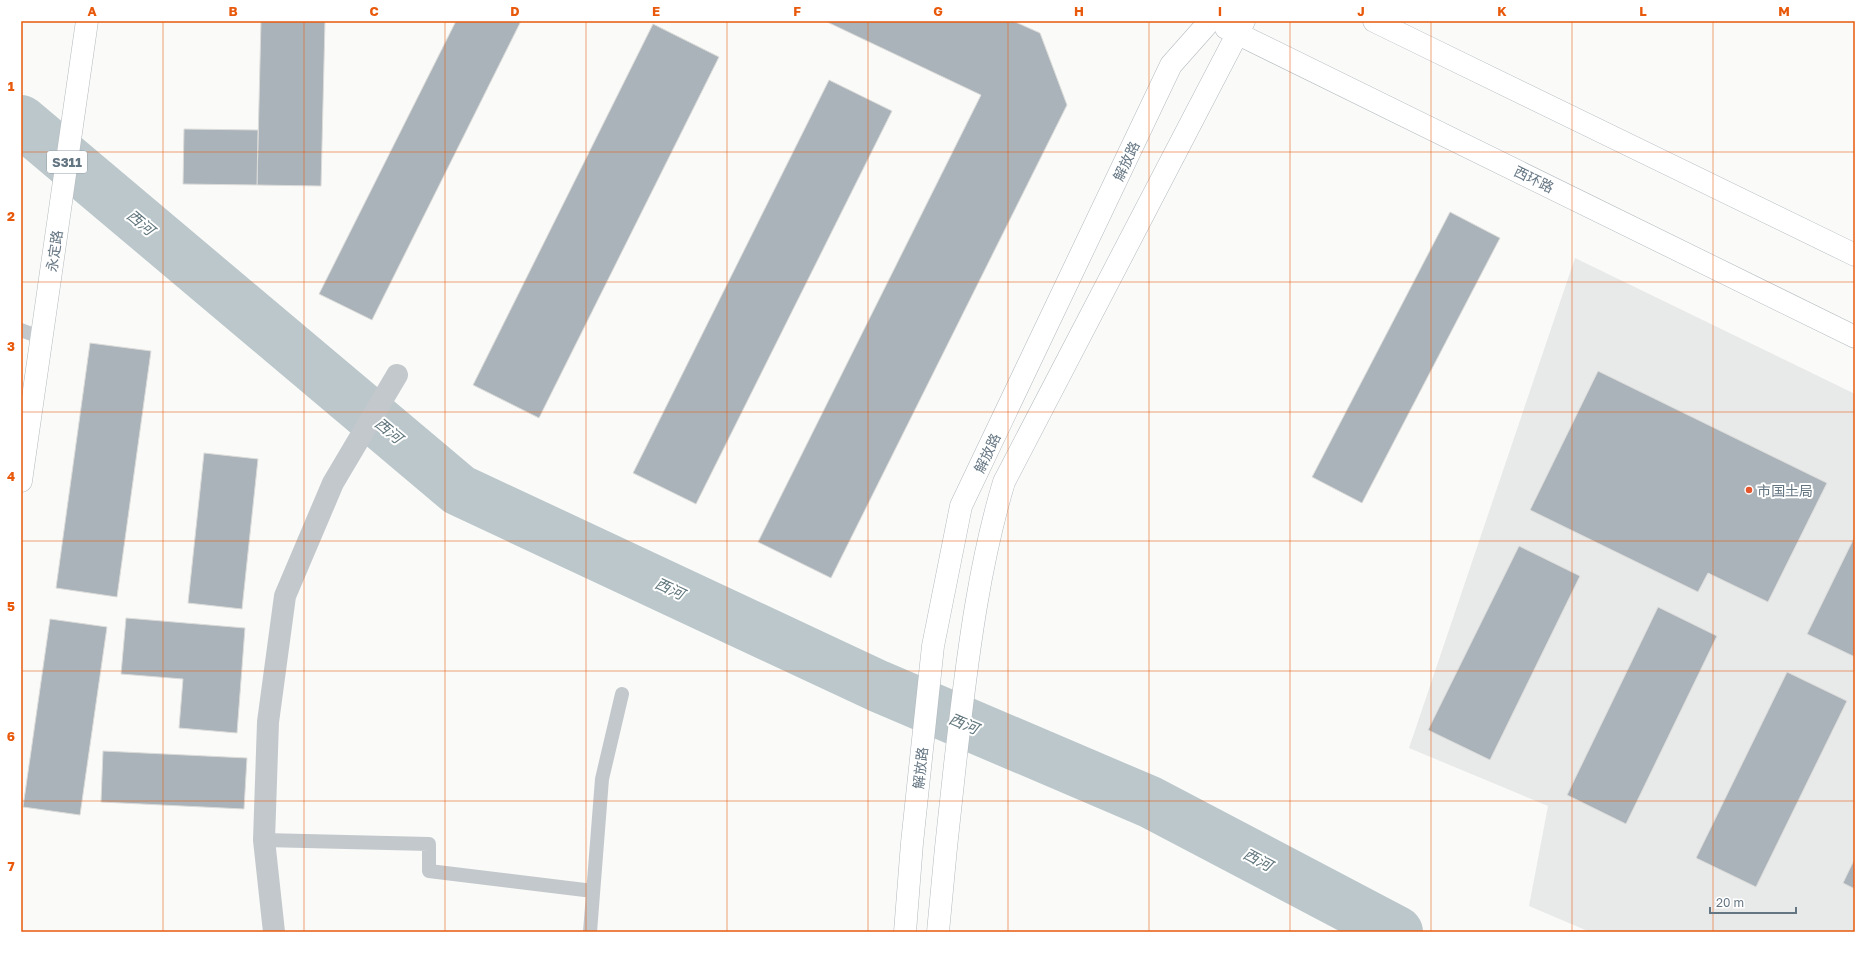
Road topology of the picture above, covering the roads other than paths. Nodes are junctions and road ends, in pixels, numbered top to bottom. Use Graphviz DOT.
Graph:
graph roads {
  1 [pos="87,21"];
  2 [pos="1212,21"];
  3 [pos="1374,21"];
  4 [pos="1241,27"];
  5 [pos="1855,255"];
  6 [pos="21,330"];
  7 [pos="1855,337"];
  8 [pos="42,338"];
  9 [pos="397,375"];
  10 [pos="21,481"];
  11 [pos="622,694"];
  12 [pos="264,840"];
  13 [pos="593,891"];
  14 [pos="274,932"];
  15 [pos="590,932"];
  16 [pos="905,932"];
  17 [pos="938,932"];
  1 -- 8 [label="street, 永定路 / S311"];
  2 -- 4 [label="street, 西环路"];
  2 -- 16 [label="street, 解放路"];
  3 -- 5 [label="street"];
  4 -- 7 [label="street, 西环路"];
  4 -- 17 [label="street, 解放路"];
  6 -- 8 [label="lane"];
  8 -- 10 [label="street, 永定路 / S311"];
  9 -- 12 [label="street"];
  11 -- 13 [label="lane"];
  12 -- 13 [label="lane"];
  12 -- 14 [label="street"];
  13 -- 15 [label="lane"];
}
